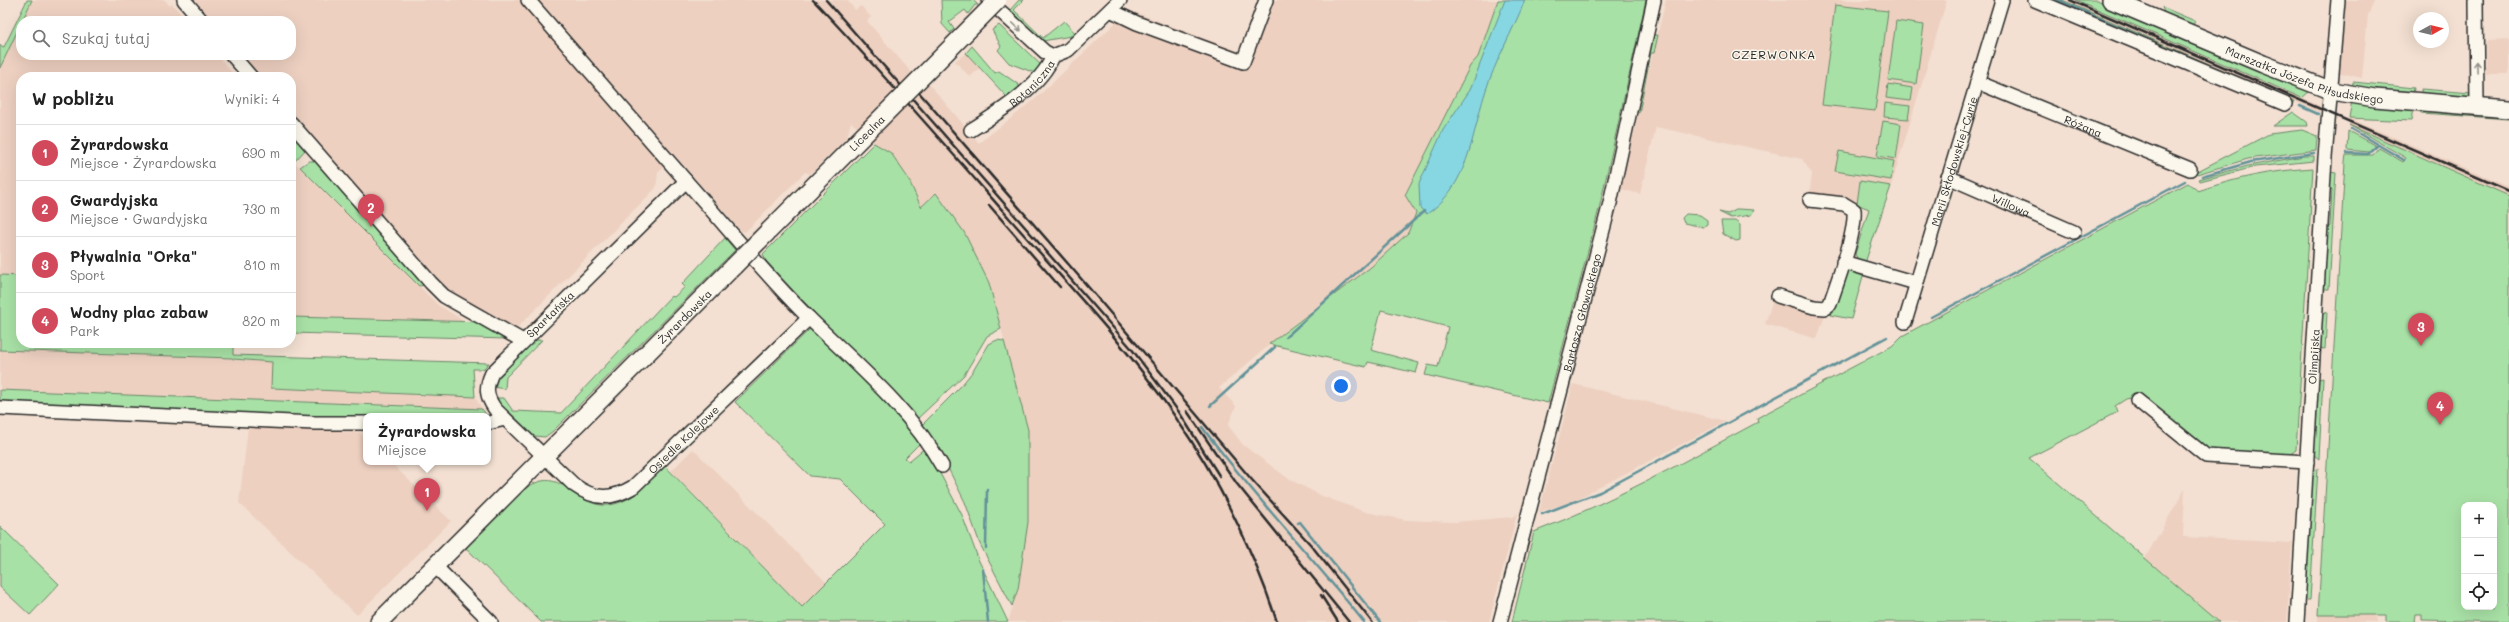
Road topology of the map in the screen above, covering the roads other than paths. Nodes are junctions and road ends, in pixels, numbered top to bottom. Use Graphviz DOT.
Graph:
graph roads {
  1 [pos="184,0"];
  2 [pos="528,0"];
  3 [pos="992,0"];
  4 [pos="1120,0"];
  5 [pos="1266,0"];
  6 [pos="1654,0"];
  7 [pos="2002,0"];
  8 [pos="2035,0"];
  9 [pos="2111,0"];
  10 [pos="2338,0"];
  11 [pos="2476,0"];
  12 [pos="1110,10"];
  13 [pos="198,16"];
  14 [pos="1054,56"];
  15 [pos="236,60"];
  16 [pos="247,72"];
  17 [pos="1977,82"];
  18 [pos="2332,90"];
  19 [pos="2285,104"];
  20 [pos="2477,106"];
  21 [pos="2509,109"];
  22 [pos="296,129"];
  23 [pos="971,130"];
  24 [pos="2190,169"];
  25 [pos="1948,177"];
  26 [pos="686,181"];
  27 [pos="1810,200"];
  28 [pos="2074,232"];
  29 [pos="1843,262"];
  30 [pos="734,266"];
  31 [pos="1916,283"];
  32 [pos="1778,296"];
  33 [pos="809,318"];
  34 [pos="1905,322"];
  35 [pos="523,341"];
  36 [pos="2137,400"];
  37 [pos="0,408"];
  38 [pos="505,419"];
  39 [pos="363,423"];
  40 [pos="491,423"];
  41 [pos="543,458"];
  42 [pos="2306,462"];
  43 [pos="942,466"];
  44 [pos="436,566"];
  45 [pos="379,622"];
  46 [pos="491,622"];
  47 [pos="1500,622"];
  48 [pos="2297,622"];
  1 -- 13 [label="street"];
  2 -- 26 [label="street"];
  3 -- 14 [label="street, one-way"];
  3 -- 30 [label="main road, Licealna, bridge"];
  4 -- 12 [label="street, Botaniczna"];
  5 -- 12 [label="street"];
  6 -- 47 [label="street, Bartosza Głowackiego"];
  7 -- 17 [label="street, Marii Skłodowskiej-Curie"];
  8 -- 19 [label="street"];
  9 -- 18 [label="main road, Marszałka Józefa Piłsudskiego"];
  10 -- 18 [label="street, Olimpijska"];
  20 -- 11 [label="street, one-way"];
  12 -- 14 [label="street, Botaniczna"];
  14 -- 23 [label="street, Botaniczna"];
  15 -- 16 [label="street"];
  17 -- 24 [label="street, Różana"];
  17 -- 25 [label="street, Marii Skłodowskiej-Curie"];
  18 -- 20 [label="main road, Marszałka Józefa Piłsudskiego"];
  18 -- 42 [label="street, Olimpijska"];
  20 -- 21 [label="main road, Marszałka Józefa Piłsudskiego"];
  22 -- 35 [label="street"];
  25 -- 28 [label="street, Willowa"];
  25 -- 31 [label="street, Marii Skłodowskiej-Curie"];
  26 -- 33 [label="street"];
  26 -- 35 [label="street, Spartańska"];
  27 -- 29 [label="street"];
  29 -- 31 [label="street"];
  29 -- 32 [label="street"];
  30 -- 41 [label="main road, Żyrardowska"];
  31 -- 34 [label="street, Marii Skłodowskiej-Curie"];
  33 -- 41 [label="street, Osiedle Kolejowe"];
  33 -- 43 [label="street"];
  35 -- 38 [label="street, Spartańska"];
  36 -- 42 [label="street"];
  37 -- 39 [label="street"];
  38 -- 40 [label="street"];
  38 -- 41 [label="street, Spartańska"];
  41 -- 44 [label="main road, Żyrardowska"];
  42 -- 48 [label="street, Olimpijska"];
  44 -- 45 [label="main road, Żyrardowska"];
  44 -- 46 [label="street"];
}
